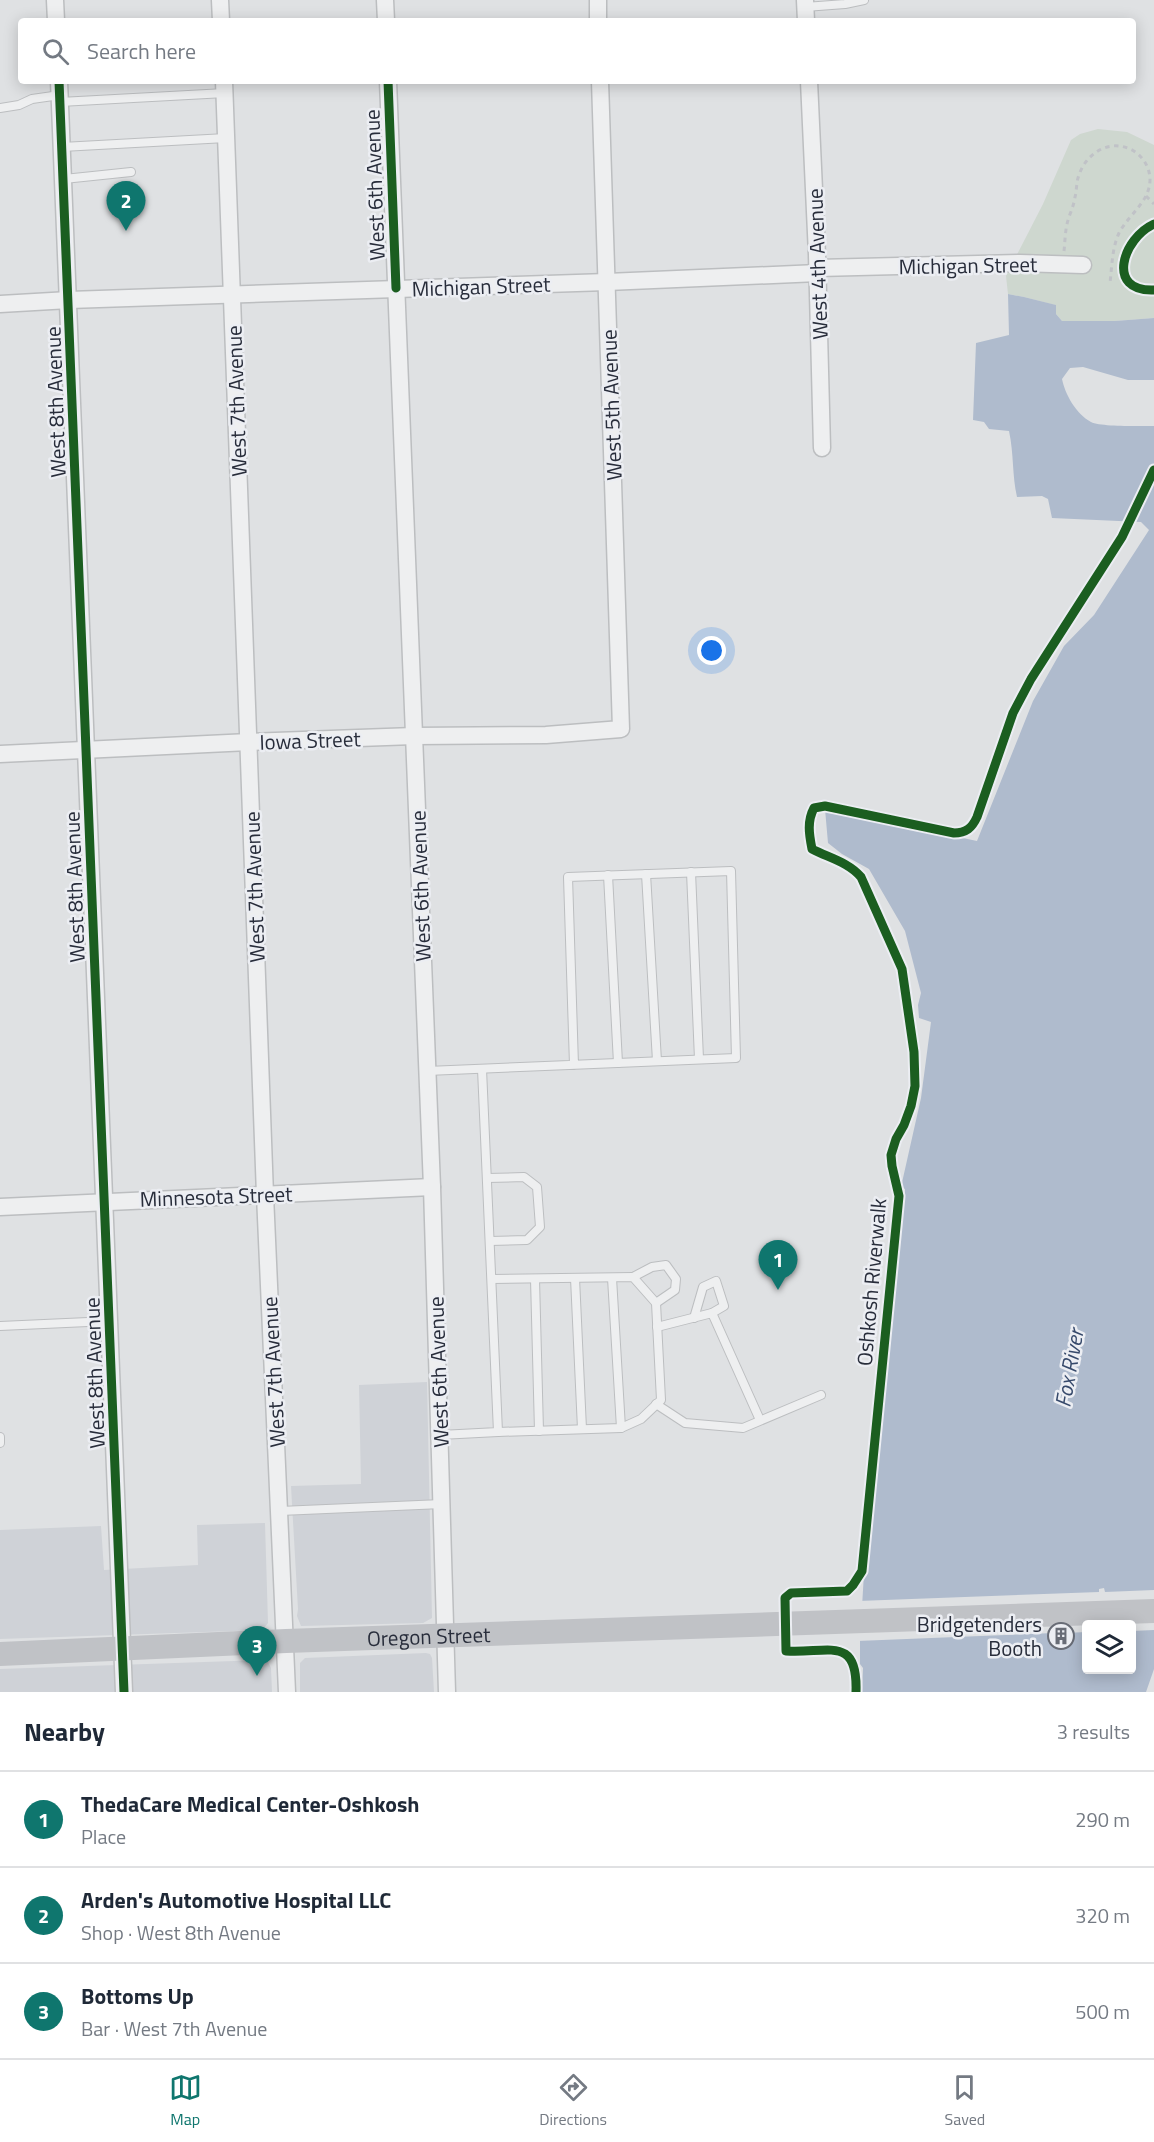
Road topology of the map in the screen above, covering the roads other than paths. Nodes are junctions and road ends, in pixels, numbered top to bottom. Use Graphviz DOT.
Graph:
graph roads {
  1 [pos="55,0"];
  2 [pos="220,0"];
  3 [pos="385,0"];
  4 [pos="598,0"];
  5 [pos="864,0"];
  6 [pos="806,9"];
  7 [pos="56,18"];
  8 [pos="221,18"];
  9 [pos="386,18"];
  10 [pos="598,18"];
  11 [pos="388,84"];
  12 [pos="600,84"];
  13 [pos="809,84"];
  14 [pos="224,87"];
  15 [pos="60,93"];
  16 [pos="0,108"];
  17 [pos="227,138"];
  18 [pos="62,147"];
  19 [pos="131,172"];
  20 [pos="64,179"];
  21 [pos="1083,265"];
  22 [pos="818,270"];
  23 [pos="607,282"];
  24 [pos="396,288"];
  25 [pos="231,295"];
  26 [pos="69,300"];
  27 [pos="0,304"];
  28 [pos="822,448"];
  29 [pos="621,729"];
  30 [pos="414,736"];
  31 [pos="249,742"];
  32 [pos="87,749"];
  33 [pos="0,754"];
  34 [pos="691,872"];
  35 [pos="646,874"];
  36 [pos="608,875"];
  37 [pos="699,1059"];
  38 [pos="657,1061"];
  39 [pos="618,1063"];
  40 [pos="574,1065"];
  41 [pos="482,1069"];
  42 [pos="427,1071"];
  43 [pos="487,1178"];
  44 [pos="432,1186"];
  45 [pos="265,1194"];
  46 [pos="105,1201"];
  47 [pos="0,1207"];
  48 [pos="490,1242"];
  49 [pos="633,1277"];
  50 [pos="575,1278"];
  51 [pos="612,1278"];
  52 [pos="492,1279"];
  53 [pos="535,1279"];
  54 [pos="656,1303"];
  55 [pos="712,1313"];
  56 [pos="694,1318"];
  57 [pos="110,1321"];
  58 [pos="0,1326"];
  59 [pos="657,1327"];
  60 [pos="821,1395"];
  61 [pos="656,1404"];
  62 [pos="760,1420"];
  63 [pos="621,1428"];
  64 [pos="582,1429"];
  65 [pos="539,1431"];
  66 [pos="498,1432"];
  67 [pos="440,1436"];
  68 [pos="0,1437"];
  69 [pos="0,1443"];
  70 [pos="442,1504"];
  71 [pos="280,1512"];
  72 [pos="1154,1611"];
  73 [pos="446,1636"];
  74 [pos="286,1641"];
  75 [pos="123,1650"];
  76 [pos="0,1654"];
  77 [pos="124,1692"];
  78 [pos="287,1692"];
  79 [pos="447,1692"];
  1 -- 7 [label="street"];
  2 -- 8 [label="street"];
  3 -- 9 [label="street"];
  4 -- 10 [label="street"];
  5 -- 6 [label="lane"];
  11 -- 24 [label="street, West 6th Avenue"];
  12 -- 23 [label="street, West 5th Avenue"];
  13 -- 22 [label="street, West 4th Avenue"];
  14 -- 15 [label="lane"];
  14 -- 17 [label="street, West 7th Avenue"];
  15 -- 16 [label="lane"];
  15 -- 18 [label="street, West 8th Avenue"];
  17 -- 18 [label="lane"];
  17 -- 25 [label="street, West 7th Avenue"];
  18 -- 20 [label="street, West 8th Avenue"];
  19 -- 20 [label="lane"];
  20 -- 26 [label="street, West 8th Avenue"];
  21 -- 22 [label="street, Michigan Street"];
  22 -- 23 [label="street, Michigan Street"];
  22 -- 28 [label="street, West 4th Avenue"];
  23 -- 24 [label="street, Michigan Street"];
  23 -- 29 [label="street, West 5th Avenue"];
  24 -- 25 [label="street, Michigan Street"];
  24 -- 30 [label="street, West 6th Avenue"];
  25 -- 26 [label="street, Michigan Street"];
  25 -- 31 [label="street, West 7th Avenue"];
  26 -- 27 [label="street, Michigan Street"];
  26 -- 32 [label="street, West 8th Avenue"];
  29 -- 30 [label="street, Iowa Street"];
  30 -- 31 [label="street, Iowa Street"];
  30 -- 42 [label="street, West 6th Avenue"];
  31 -- 32 [label="street, Iowa Street"];
  31 -- 45 [label="street, West 7th Avenue"];
  32 -- 33 [label="street, Iowa Street"];
  32 -- 46 [label="street, West 8th Avenue"];
  34 -- 35 [label="lane"];
  34 -- 37 [label="lane"];
  34 -- 37 [label="lane"];
  35 -- 36 [label="lane"];
  35 -- 38 [label="lane"];
  36 -- 39 [label="lane"];
  36 -- 40 [label="lane"];
  37 -- 38 [label="lane"];
  38 -- 39 [label="lane"];
  39 -- 40 [label="lane"];
  40 -- 41 [label="lane"];
  41 -- 42 [label="lane"];
  41 -- 43 [label="lane"];
  42 -- 44 [label="street, West 6th Avenue"];
  43 -- 48 [label="lane"];
  43 -- 48 [label="lane"];
  44 -- 45 [label="street, Minnesota Street"];
  44 -- 67 [label="street, West 6th Avenue"];
  45 -- 46 [label="street, Minnesota Street"];
  45 -- 71 [label="street, West 7th Avenue"];
  46 -- 47 [label="street, Minnesota Street"];
  46 -- 57 [label="street, West 8th Avenue"];
  48 -- 52 [label="lane"];
  49 -- 51 [label="lane"];
  49 -- 54 [label="lane"];
  49 -- 54 [label="lane"];
  50 -- 51 [label="lane"];
  50 -- 53 [label="lane"];
  50 -- 64 [label="lane"];
  51 -- 63 [label="lane"];
  52 -- 53 [label="lane"];
  52 -- 66 [label="lane"];
  53 -- 65 [label="lane"];
  54 -- 59 [label="lane"];
  55 -- 56 [label="lane"];
  55 -- 56 [label="lane"];
  55 -- 62 [label="lane"];
  56 -- 59 [label="lane"];
  57 -- 58 [label="lane"];
  57 -- 75 [label="street, West 8th Avenue"];
  59 -- 61 [label="lane"];
  60 -- 62 [label="lane"];
  61 -- 62 [label="lane"];
  61 -- 63 [label="lane"];
  63 -- 64 [label="lane"];
  64 -- 65 [label="lane"];
  65 -- 66 [label="lane"];
  66 -- 67 [label="lane"];
  67 -- 70 [label="street, West 6th Avenue"];
  68 -- 69 [label="lane"];
  70 -- 71 [label="lane"];
  70 -- 73 [label="street, West 6th Avenue"];
  71 -- 74 [label="street, West 7th Avenue"];
  72 -- 73 [label="main road, Oregon Street"];
  73 -- 74 [label="main road, Oregon Street"];
  73 -- 79 [label="street, West 6th Avenue"];
  74 -- 75 [label="main road, Oregon Street"];
  74 -- 78 [label="street, West 7th Avenue"];
  75 -- 76 [label="main road, Oregon Street"];
  75 -- 77 [label="street, West 8th Avenue"];
}
